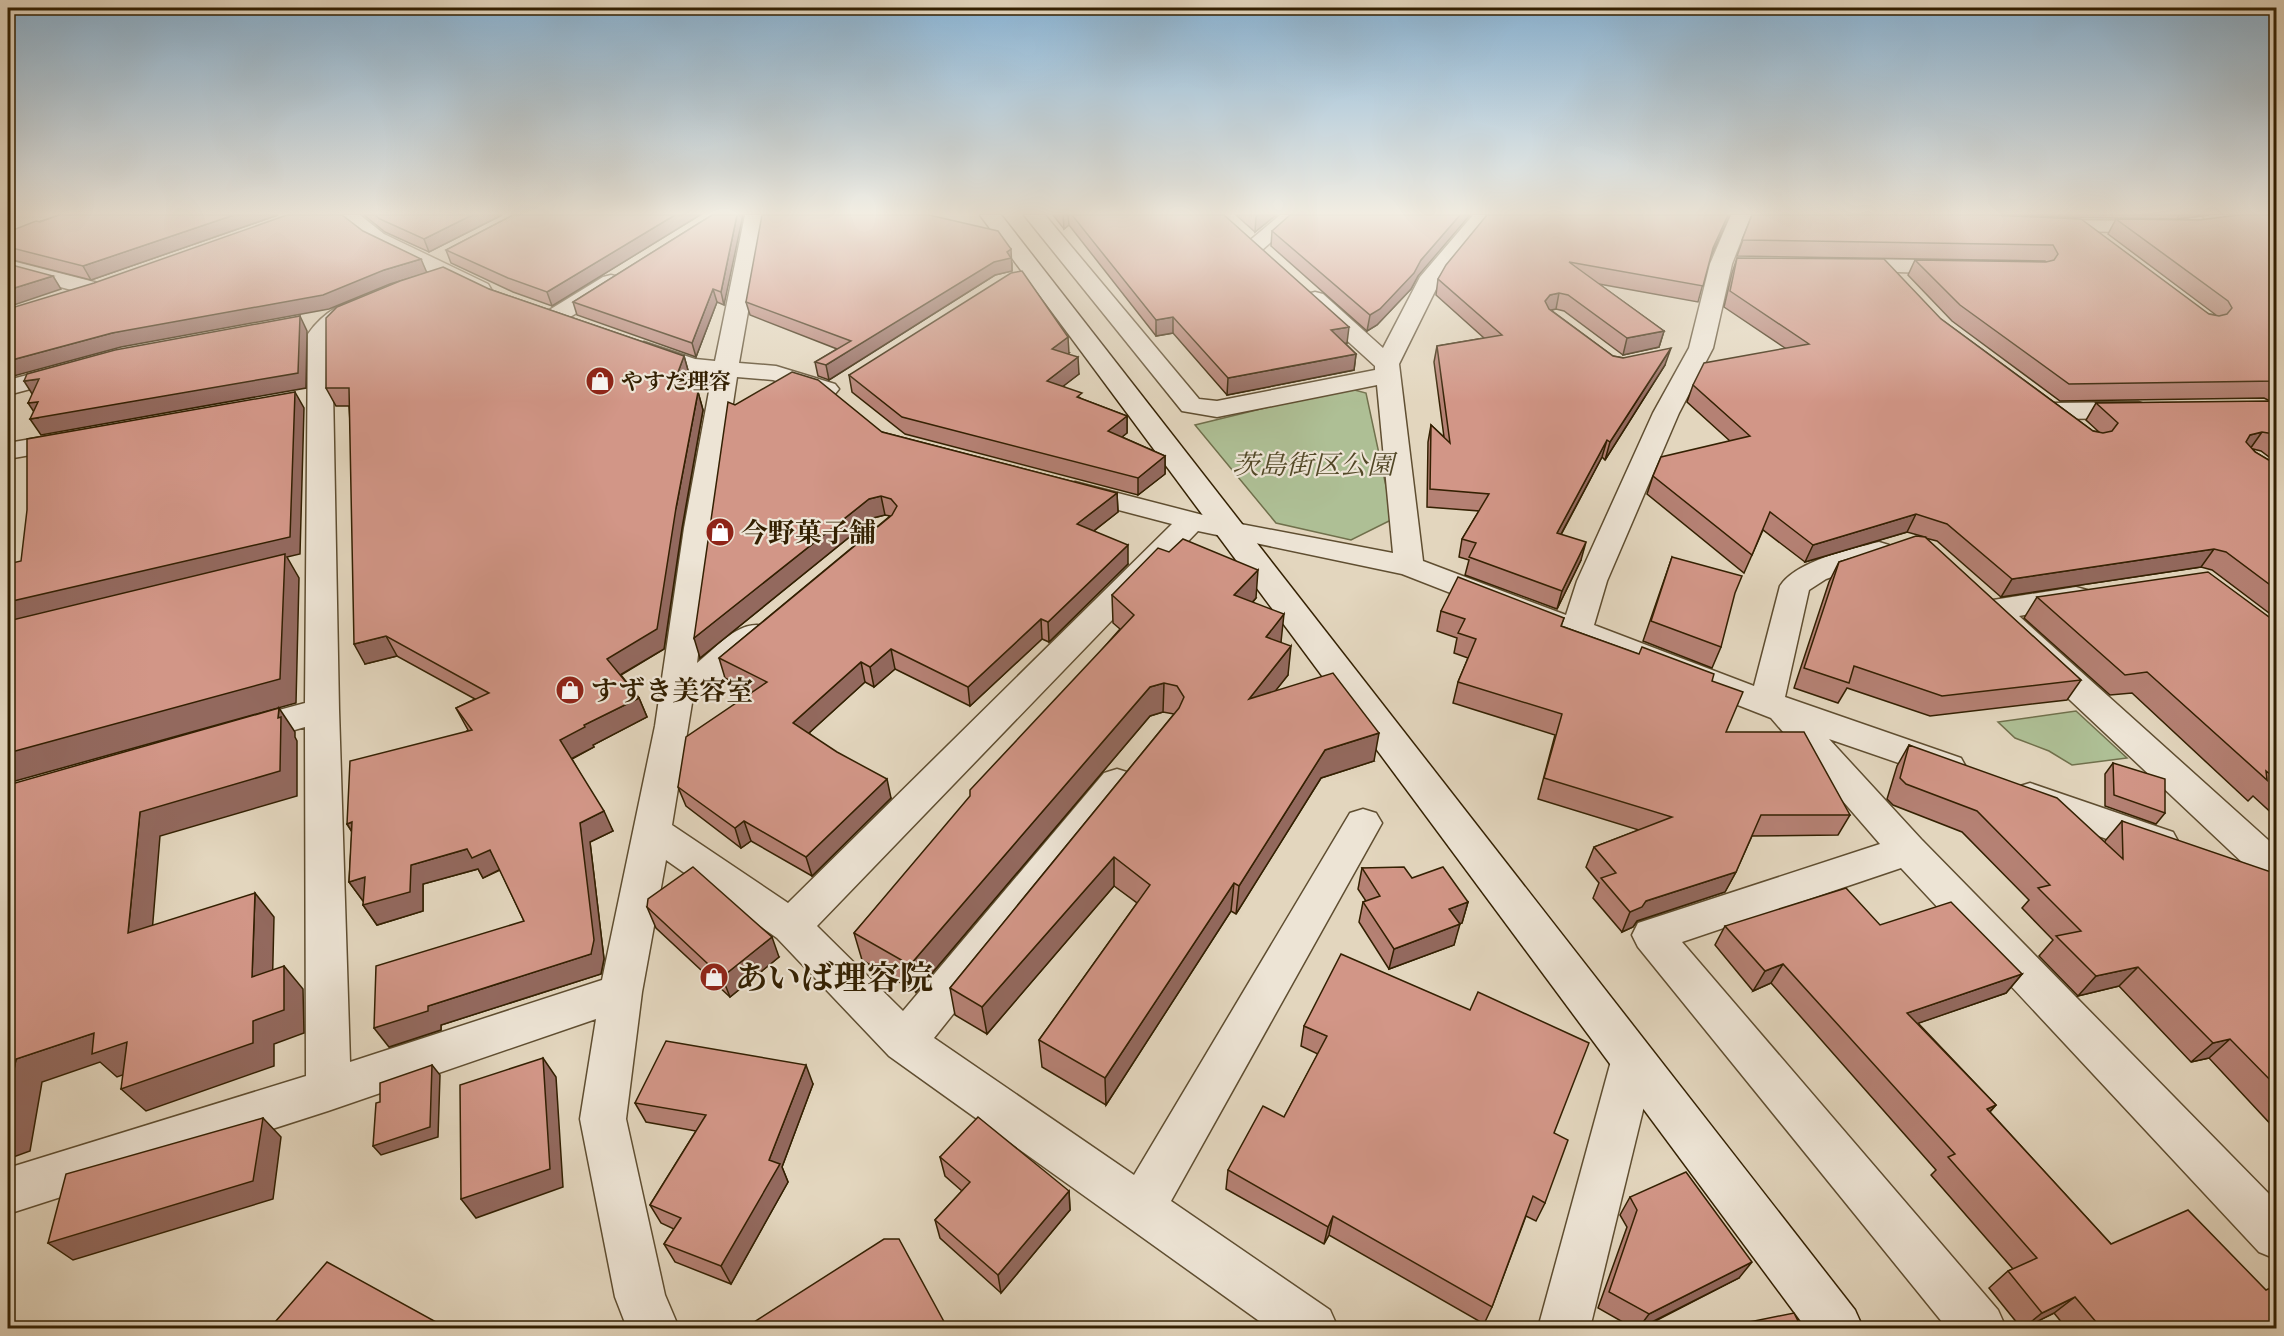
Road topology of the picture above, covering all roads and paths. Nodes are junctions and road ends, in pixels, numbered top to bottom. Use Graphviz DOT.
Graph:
graph roads {
  1 [pos="48,277"];
  2 [pos="420,277"];
  3 [pos="433,277"];
  4 [pos="618,277"];
  5 [pos="743,277"];
  6 [pos="1025,277"];
  7 [pos="1085,277"];
  8 [pos="1431,277"];
  9 [pos="1728,277"];
  10 [pos="1895,277"];
  11 [pos="116,281"];
  12 [pos="1299,285"];
  13 [pos="94,289"];
  14 [pos="1906,289"];
  15 [pos="504,299"];
  16 [pos="54,302"];
  17 [pos="336,317"];
  18 [pos="555,317"];
  19 [pos="302,323"];
  20 [pos="628,343"];
  21 [pos="1701,348"];
  22 [pos="1670,354"];
  23 [pos="90,366"];
  24 [pos="726,368"];
  25 [pos="1388,370"];
  26 [pos="8,388"];
  27 [pos="841,394"];
  28 [pos="2158,410"];
  29 [pos="2084,434"];
  30 [pos="101,435"];
  31 [pos="8,451"];
  32 [pos="1055,484"];
  33 [pos="1192,520"];
  34 [pos="1228,530"];
  35 [pos="1906,543"];
  36 [pos="1409,566"];
  37 [pos="2108,593"];
  38 [pos="776,616"];
  39 [pos="1577,630"];
  40 [pos="676,698"];
  41 [pos="1775,706"];
  42 [pos="322,710"];
  43 [pos="210,742"];
  44 [pos="1142,753"];
  45 [pos="1363,823"];
  46 [pos="652,831"];
  47 [pos="1908,850"];
  48 [pos="2188,853"];
  49 [pos="2233,869"];
  50 [pos="2277,870"];
  51 [pos="2277,875"];
  52 [pos="791,926"];
  53 [pos="621,992"];
  54 [pos="904,1042"];
  55 [pos="1633,1061"];
  56 [pos="328,1090"];
  57 [pos="8,1191"];
  58 [pos="1142,1208"];
  59 [pos="2277,1235"];
  60 [pos="652,1329"];
  61 [pos="1312,1329"];
  62 [pos="1564,1329"];
  63 [pos="1837,1329"];
  64 [pos="1980,1329"];
  1 -- 13 [label="street"];
  2 -- 17 [label="street"];
  3 -- 15 [label="street"];
  4 -- 18 [label="street"];
  5 -- 24 [label="street"];
  6 -- 34 [label="street"];
  7 -- 25 [label="street"];
  8 -- 25 [label="street"];
  9 -- 21 [label="street"];
  10 -- 14 [label="street"];
  11 -- 13 [label="street"];
  12 -- 25 [label="street"];
  13 -- 16 [label="street"];
  17 -- 19 [label="street"];
  17 -- 42 [label="street"];
  20 -- 24 [label="street"];
  21 -- 22 [label="street"];
  21 -- 39 [label="street"];
  23 -- 26 [label="street"];
  24 -- 27 [label="street"];
  24 -- 40 [label="street"];
  25 -- 36 [label="street"];
  28 -- 29 [label="street"];
  30 -- 31 [label="street"];
  32 -- 33 [label="street"];
  33 -- 34 [label="street"];
  33 -- 52 [label="street"];
  34 -- 36 [label="street"];
  34 -- 55 [label="street"];
  35 -- 41 [label="street"];
  36 -- 39 [label="street"];
  37 -- 50 [label="street"];
  38 -- 40 [label="street"];
  39 -- 41 [label="street"];
  40 -- 46 [label="street"];
  41 -- 47 [label="street"];
  41 -- 48 [label="street"];
  42 -- 43 [label="street"];
  42 -- 56 [label="street"];
  44 -- 54 [label="street"];
  45 -- 58 [label="street"];
  46 -- 52 [label="street"];
  46 -- 53 [label="street"];
  47 -- 59 [label="street"];
  47 -- 64 [label="street"];
  49 -- 51 [label="street"];
  52 -- 54 [label="street"];
  53 -- 56 [label="street"];
  53 -- 60 [label="street"];
  54 -- 58 [label="street"];
  55 -- 62 [label="street"];
  55 -- 63 [label="street"];
  56 -- 57 [label="street"];
  58 -- 61 [label="street"];
}
